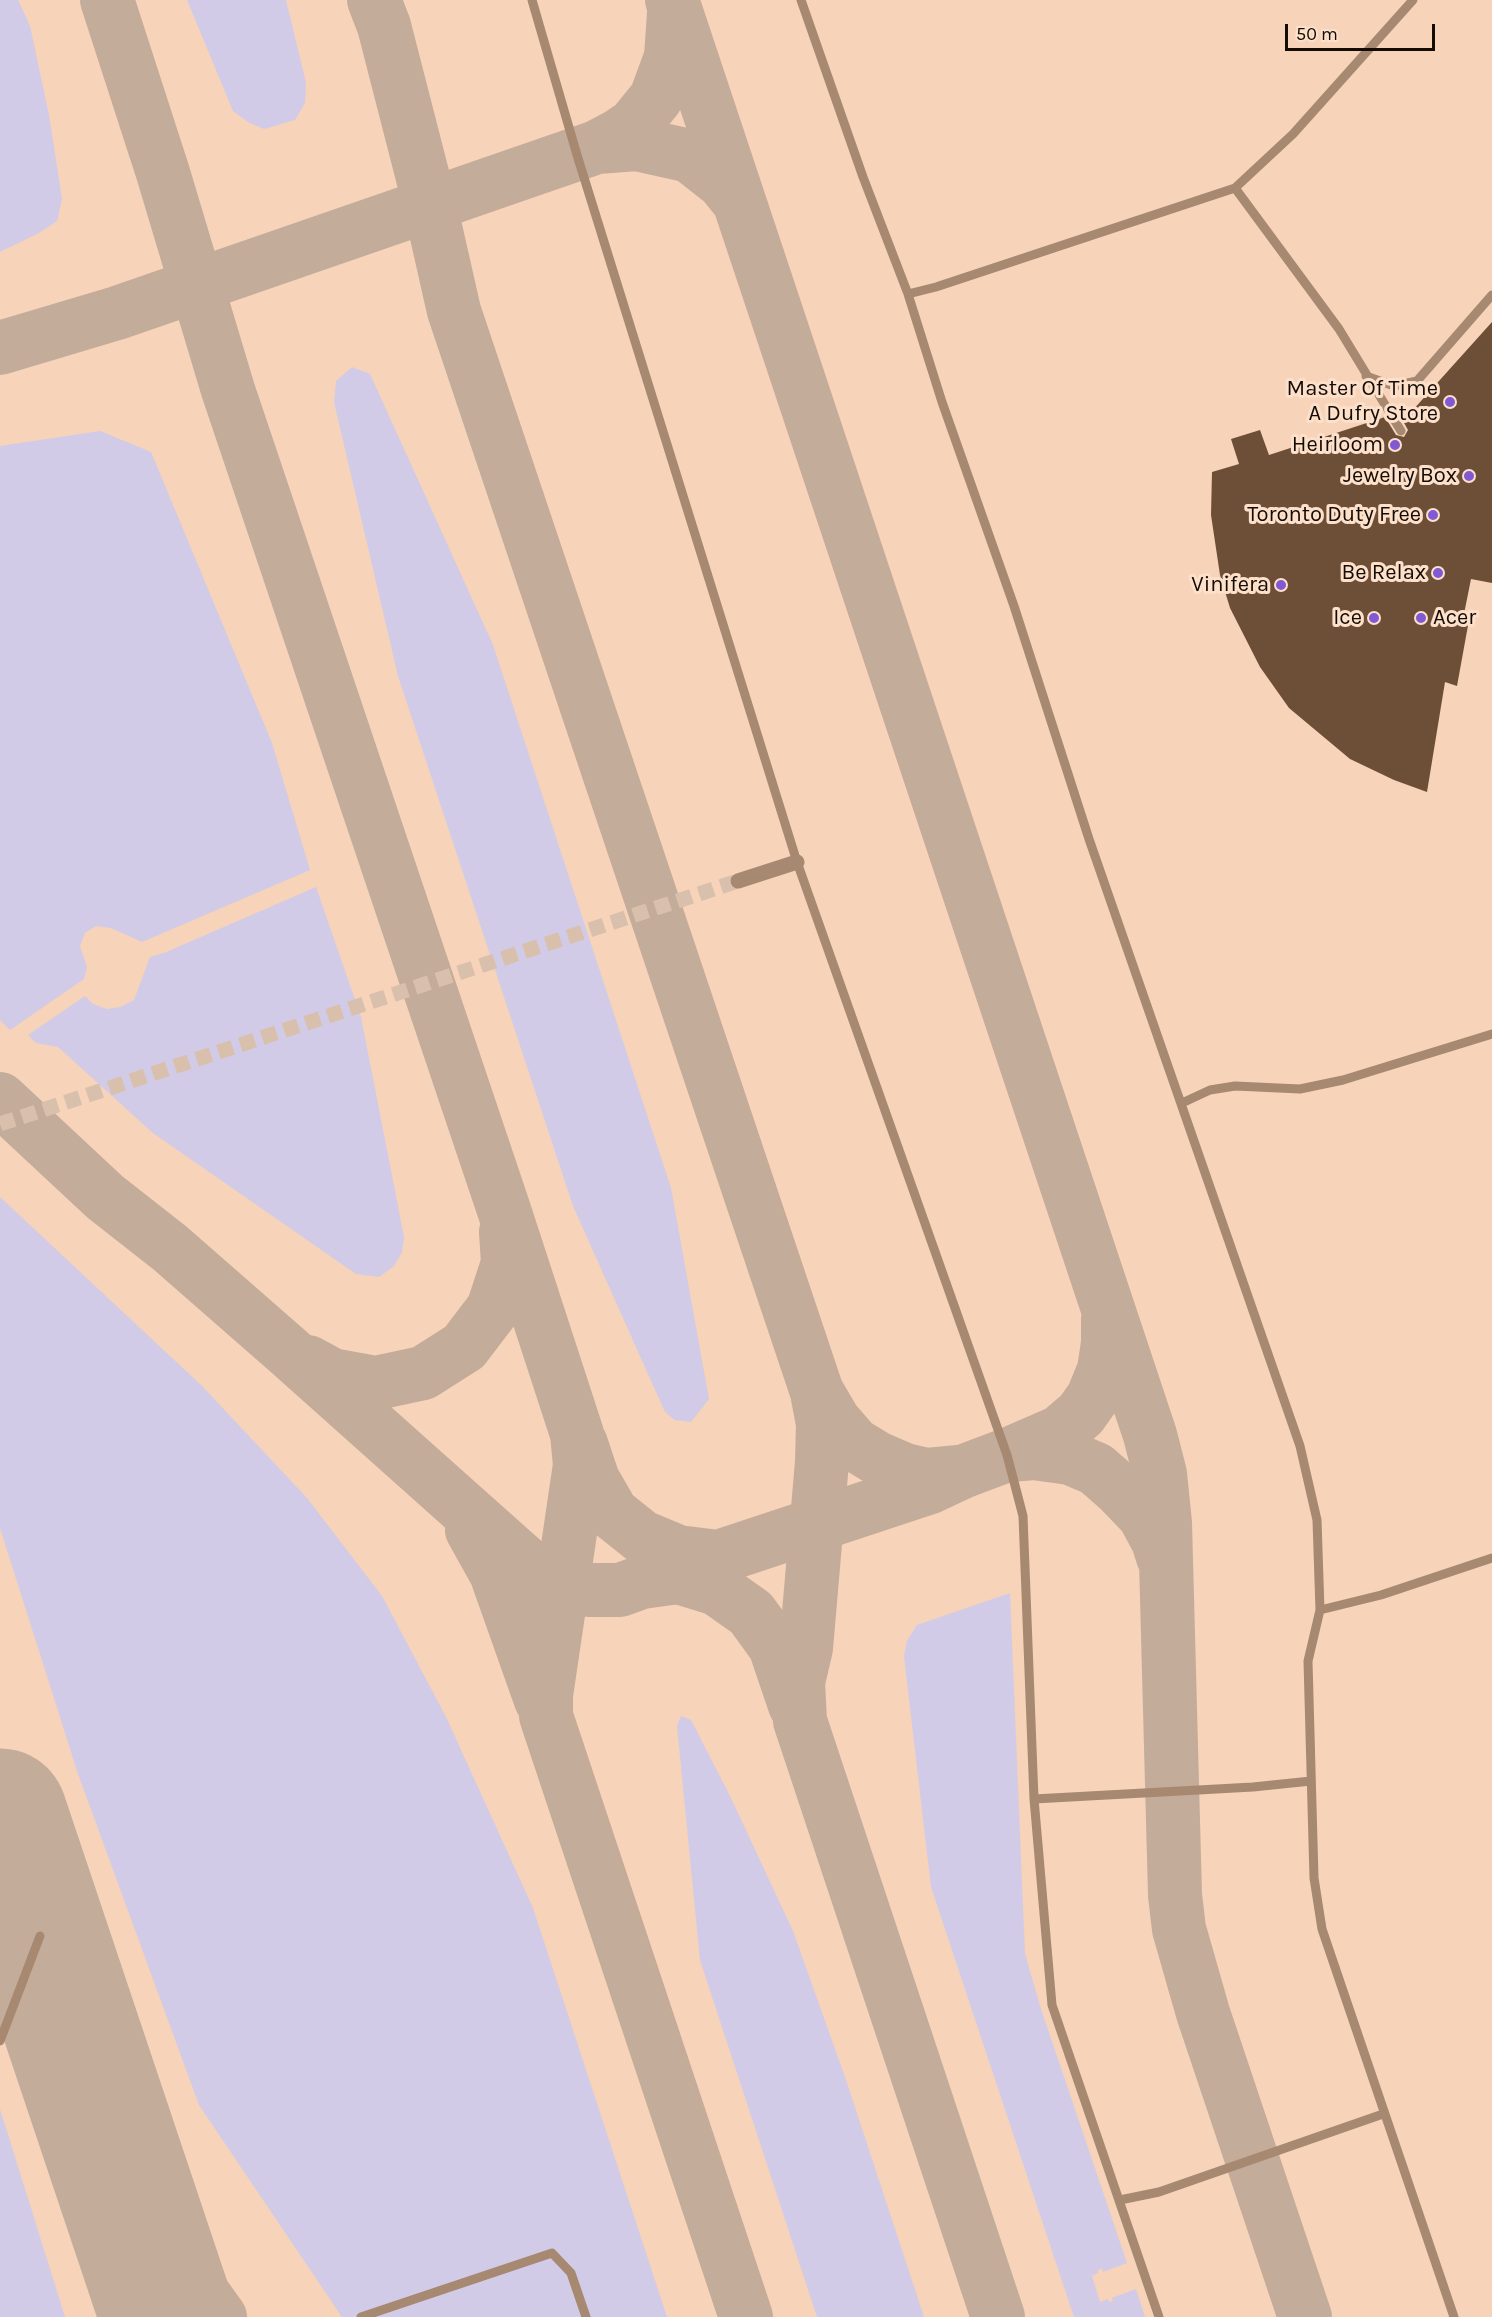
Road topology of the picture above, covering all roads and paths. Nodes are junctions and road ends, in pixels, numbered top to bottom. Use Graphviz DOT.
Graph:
graph roads {
  1 [pos="532,0"];
  2 [pos="801,0"];
  3 [pos="1413,0"];
  4 [pos="1235,188"];
  5 [pos="908,294"];
  6 [pos="1492,295"];
  7 [pos="1366,376"];
  8 [pos="1401,431"];
  9 [pos="797,862"];
  10 [pos="738,881"];
  11 [pos="1492,1034"];
  12 [pos="1182,1103"];
  13 [pos="1492,1558"];
  14 [pos="1320,1610"];
  15 [pos="1311,1781"];
  16 [pos="1034,1799"];
  17 [pos="40,1936"];
  18 [pos="0,2041"];
  19 [pos="1383,2114"];
  20 [pos="1120,2200"];
  21 [pos="361,2317"];
  22 [pos="586,2317"];
  23 [pos="1159,2317"];
  24 [pos="1454,2317"];
  1 -- 9 [label="lane"];
  2 -- 5 [label="lane"];
  3 -- 4 [label="lane"];
  4 -- 5 [label="lane"];
  4 -- 7 [label="lane"];
  5 -- 12 [label="lane"];
  6 -- 7 [label="lane"];
  7 -- 8 [label="lane"];
  9 -- 10 [label="street"];
  9 -- 16 [label="lane"];
  11 -- 12 [label="lane"];
  12 -- 14 [label="lane"];
  13 -- 14 [label="lane"];
  14 -- 15 [label="lane"];
  15 -- 16 [label="lane"];
  15 -- 19 [label="lane"];
  16 -- 20 [label="lane"];
  17 -- 18 [label="lane"];
  19 -- 20 [label="lane"];
  19 -- 24 [label="lane"];
  20 -- 23 [label="lane"];
  21 -- 22 [label="lane"];
}
